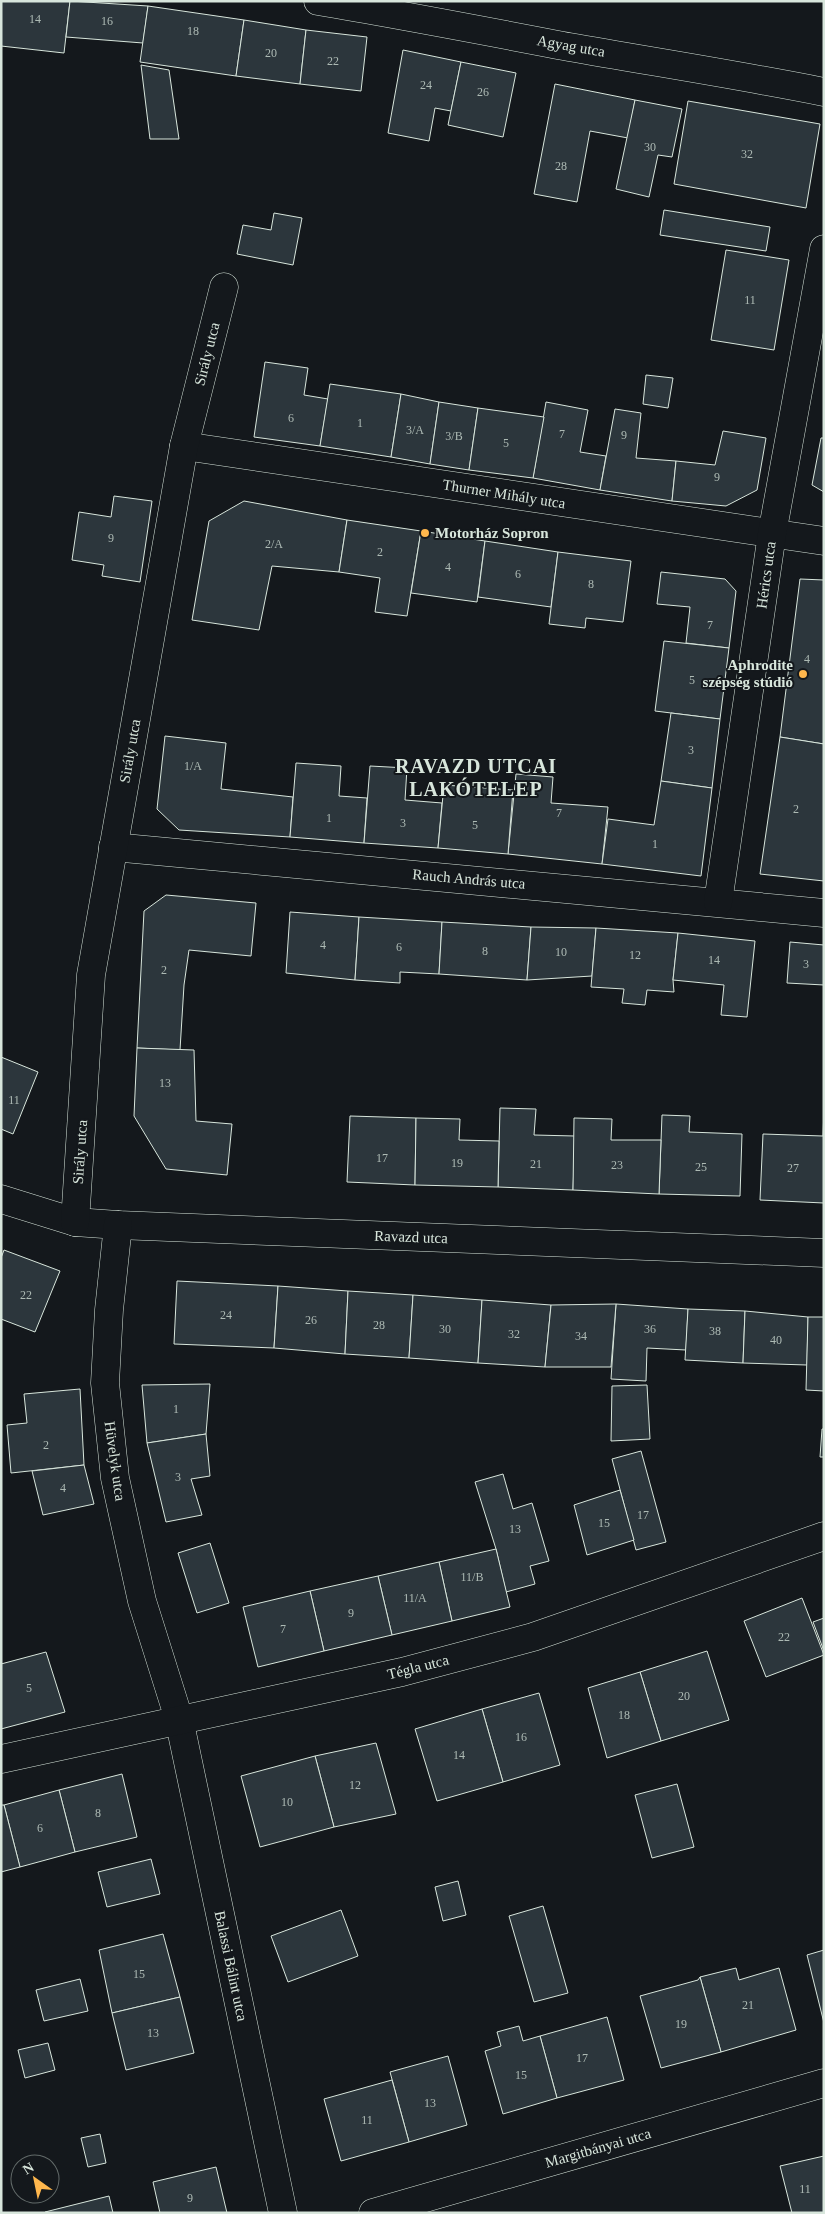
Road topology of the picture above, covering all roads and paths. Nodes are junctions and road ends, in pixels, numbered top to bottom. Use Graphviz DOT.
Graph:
graph roads {
  1 [pos="318,1"];
  2 [pos="824,92"];
  3 [pos="824,249"];
  4 [pos="224,287"];
  5 [pos="184,446"];
  6 [pos="772,534"];
  7 [pos="824,541"];
  8 [pos="114,847"];
  9 [pos="718,902"];
  10 [pos="824,913"];
  11 [pos="1,1199"];
  12 [pos="75,1222"];
  13 [pos="118,1225"];
  14 [pos="824,1253"];
  15 [pos="824,1536"];
  16 [pos="178,1719"];
  17 [pos="1,1759"];
  18 [pos="824,2083"];
  19 [pos="283,2213"];
  20 [pos="373,2213"];
  1 -- 2 [label="street, Agyag utca"];
  3 -- 6 [label="street, Hérics utca"];
  4 -- 5 [label="street, Sirály utca"];
  5 -- 6 [label="street, Thurner Mihály utca"];
  5 -- 8 [label="street, Sirály utca"];
  6 -- 7 [label="street, Thurner Mihály utca"];
  6 -- 9 [label="street, Hérics utca"];
  8 -- 9 [label="street, Rauch András utca"];
  8 -- 12 [label="street, Sirály utca"];
  9 -- 10 [label="street, Rauch András utca"];
  11 -- 12 [label="street, Ravazd utca"];
  12 -- 13 [label="street, Ravazd utca"];
  13 -- 14 [label="street, Ravazd utca"];
  13 -- 16 [label="street, Hüvelyk utca"];
  15 -- 16 [label="street, Tégla utca"];
  16 -- 17 [label="street, Tégla utca"];
  16 -- 19 [label="street, Balassi Bálint utca"];
  18 -- 20 [label="street, Margitbányai utca"];
}
